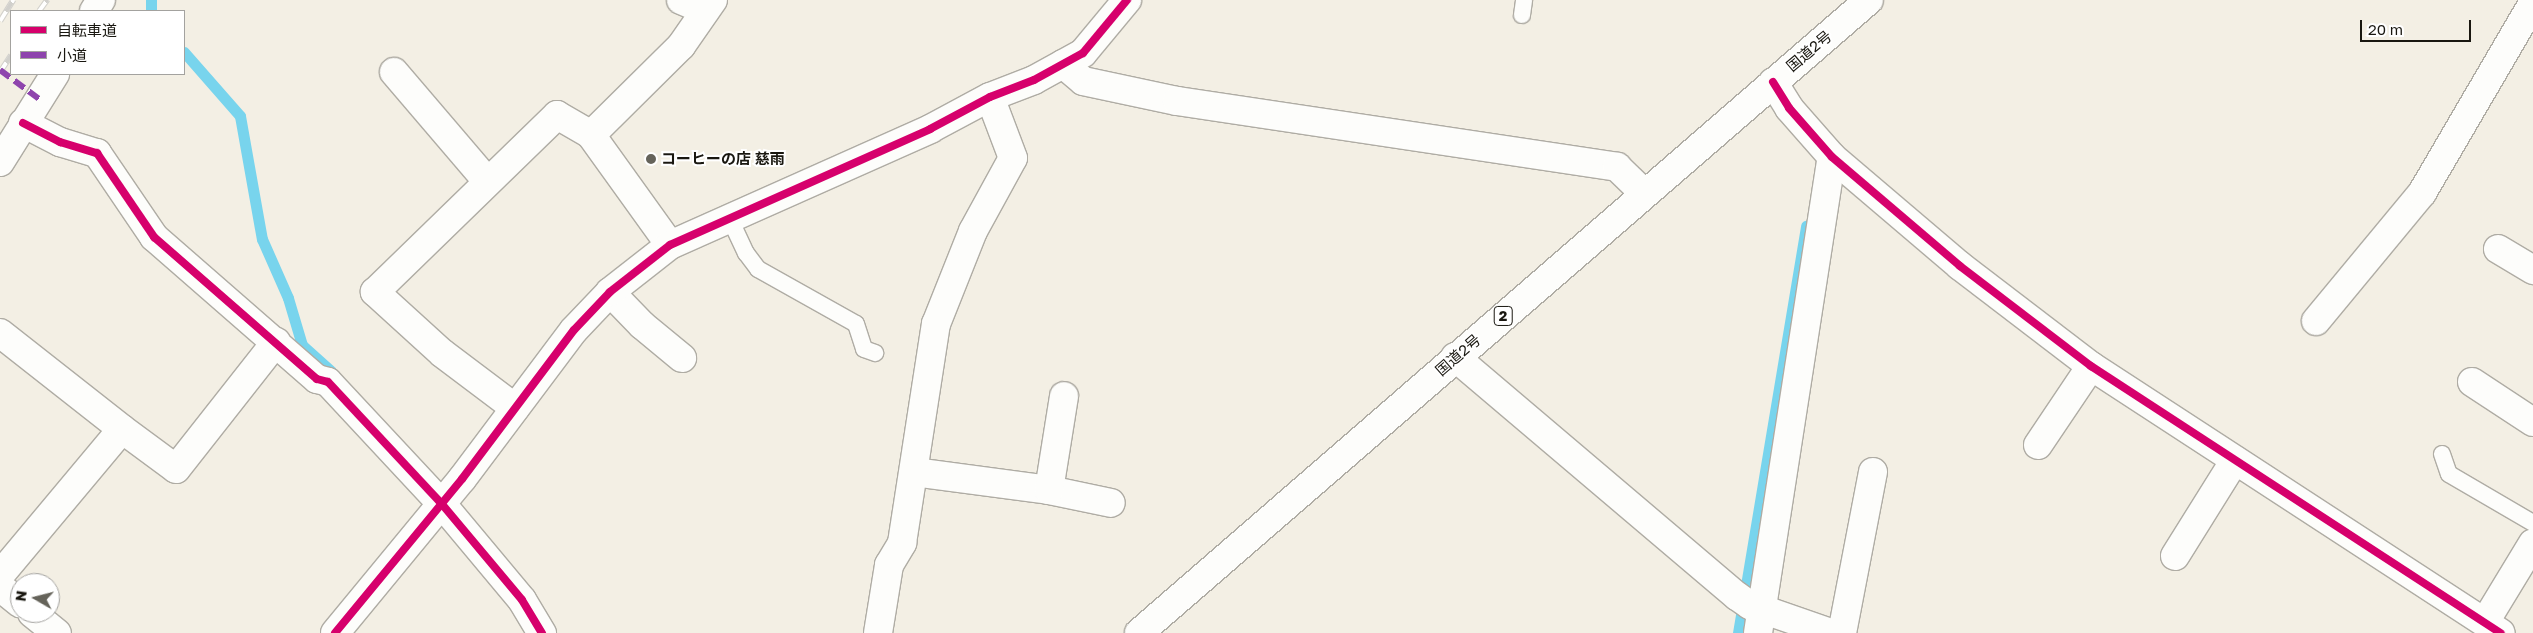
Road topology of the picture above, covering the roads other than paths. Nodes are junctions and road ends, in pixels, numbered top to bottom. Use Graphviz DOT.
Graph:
graph roads {
  1 [pos="680,0"];
  2 [pos="1127,0"];
  3 [pos="1869,0"];
  4 [pos="709,5"];
  5 [pos="2530,15"];
  6 [pos="1063,64"];
  7 [pos="394,72"];
  8 [pos="54,75"];
  9 [pos="1773,82"];
  10 [pos="990,97"];
  11 [pos="23,123"];
  12 [pos="591,135"];
  13 [pos="1832,157"];
  14 [pos="0,162"];
  15 [pos="486,181"];
  16 [pos="1644,193"];
  17 [pos="730,218"];
  18 [pos="670,245"];
  19 [pos="2498,249"];
  20 [pos="2533,270"];
  21 [pos="610,292"];
  22 [pos="2316,321"];
  23 [pos="0,333"];
  24 [pos="276,342"];
  25 [pos="875,353"];
  26 [pos="682,358"];
  27 [pos="1455,358"];
  28 [pos="2091,366"];
  29 [pos="2472,382"];
  30 [pos="1064,396"];
  31 [pos="515,408"];
  32 [pos="2533,422"];
  33 [pos="122,430"];
  34 [pos="2038,444"];
  35 [pos="2442,454"];
  36 [pos="2235,460"];
  37 [pos="914,472"];
  38 [pos="1874,472"];
  39 [pos="1049,490"];
  40 [pos="441,503"];
  41 [pos="1111,503"];
  42 [pos="2533,523"];
  43 [pos="2533,543"];
  44 [pos="2175,556"];
  45 [pos="0,574"];
  46 [pos="0,587"];
  47 [pos="10,595"];
  48 [pos="1752,611"];
  49 [pos="44,623"];
  50 [pos="2493,628"];
  51 [pos="57,633"];
  52 [pos="335,633"];
  53 [pos="542,633"];
  54 [pos="878,633"];
  55 [pos="1139,633"];
  56 [pos="1831,633"];
  57 [pos="1842,633"];
  1 -- 4 [label="main road"];
  2 -- 6 [label="main road"];
  3 -- 9 [label="main road, 国道2号 / 2"];
  4 -- 12 [label="main road"];
  5 -- 22 [label="main road"];
  6 -- 10 [label="main road"];
  6 -- 16 [label="main road"];
  7 -- 15 [label="main road"];
  8 -- 11 [label="main road"];
  9 -- 13 [label="main road"];
  9 -- 16 [label="main road, 国道2号 / 2"];
  10 -- 17 [label="main road"];
  10 -- 37 [label="main road"];
  11 -- 14 [label="main road"];
  11 -- 24 [label="main road"];
  12 -- 15 [label="main road"];
  12 -- 18 [label="main road"];
  13 -- 28 [label="main road"];
  13 -- 48 [label="main road"];
  15 -- 31 [label="main road"];
  16 -- 27 [label="main road, 国道2号 / 2"];
  17 -- 18 [label="main road"];
  17 -- 25 [label="lane"];
  18 -- 21 [label="main road"];
  19 -- 20 [label="main road"];
  21 -- 26 [label="main road"];
  21 -- 31 [label="main road"];
  23 -- 33 [label="main road"];
  24 -- 33 [label="main road"];
  24 -- 40 [label="main road"];
  27 -- 48 [label="main road"];
  27 -- 55 [label="main road, 国道2号 / 2"];
  28 -- 34 [label="main road"];
  28 -- 36 [label="main road"];
  29 -- 32 [label="main road"];
  30 -- 39 [label="main road"];
  31 -- 40 [label="main road"];
  33 -- 45 [label="main road"];
  35 -- 42 [label="lane"];
  36 -- 44 [label="main road"];
  36 -- 50 [label="main road"];
  37 -- 39 [label="main road"];
  37 -- 54 [label="main road"];
  38 -- 57 [label="main road"];
  39 -- 41 [label="main road"];
  40 -- 52 [label="main road"];
  40 -- 53 [label="main road"];
  43 -- 50 [label="main road"];
  46 -- 47 [label="main road"];
  48 -- 56 [label="main road"];
  49 -- 51 [label="main road"];
}
